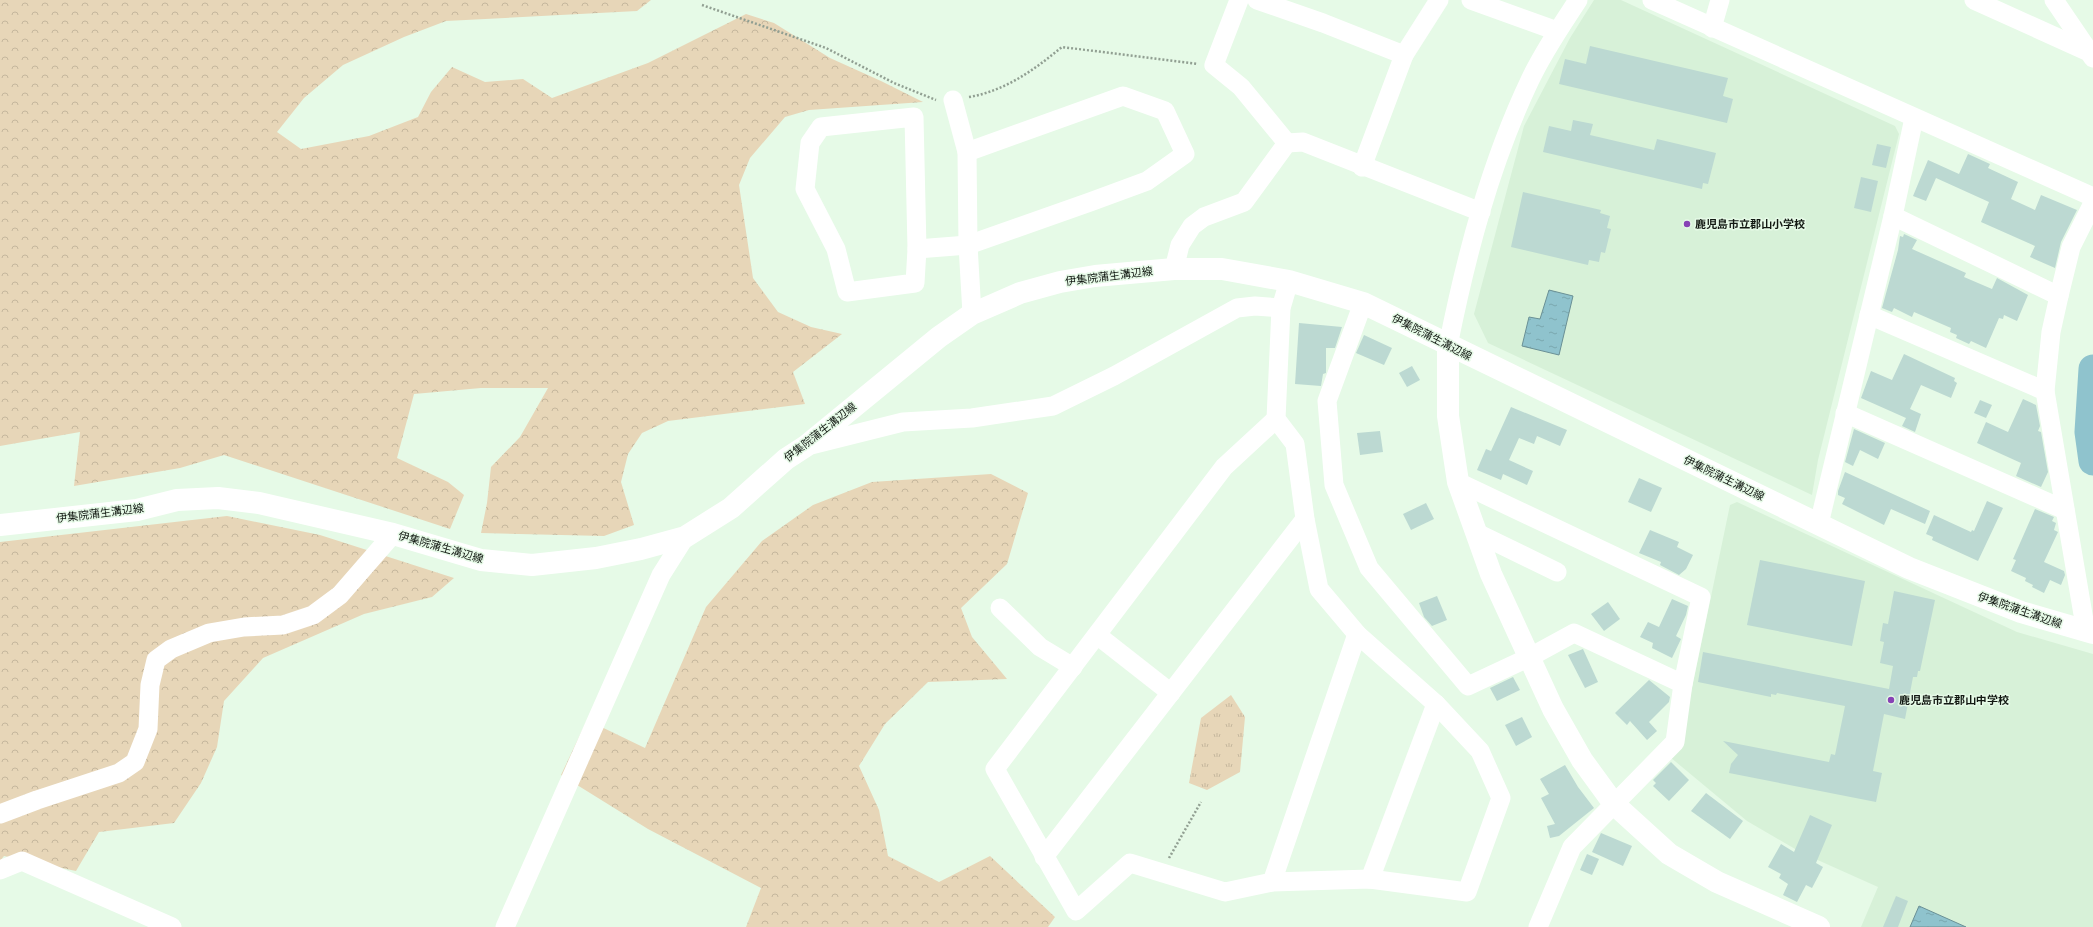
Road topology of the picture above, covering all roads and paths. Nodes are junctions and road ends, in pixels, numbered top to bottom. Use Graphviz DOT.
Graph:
graph roads {
  1 [pos="1239,0"];
  2 [pos="1257,0"];
  3 [pos="1439,0"];
  4 [pos="1471,0"];
  5 [pos="1578,0"];
  6 [pos="1652,0"];
  7 [pos="1720,0"];
  8 [pos="1974,0"];
  9 [pos="2054,0"];
  10 [pos="702,5"];
  11 [pos="1712,28"];
  12 [pos="1558,31"];
  13 [pos="1404,55"];
  14 [pos="2091,55"];
  15 [pos="1214,65"];
  16 [pos="953,100"];
  17 [pos="1914,118"];
  18 [pos="1286,143"];
  19 [pos="968,152"];
  20 [pos="1362,167"];
  21 [pos="2093,197"];
  22 [pos="2093,203"];
  23 [pos="1481,212"];
  24 [pos="1893,216"];
  25 [pos="968,246"];
  26 [pos="917,249"];
  27 [pos="1174,269"];
  28 [pos="1288,281"];
  29 [pos="2059,296"];
  30 [pos="1363,303"];
  31 [pos="1281,308"];
  32 [pos="972,314"];
  33 [pos="1869,315"];
  34 [pos="1448,346"];
  35 [pos="2045,391"];
  36 [pos="1845,413"];
  37 [pos="1276,419"];
  38 [pos="806,446"];
  39 [pos="1458,482"];
  40 [pos="2065,510"];
  41 [pos="1305,520"];
  42 [pos="0,524"];
  43 [pos="1819,524"];
  44 [pos="1477,533"];
  45 [pos="393,534"];
  46 [pos="685,537"];
  47 [pos="1557,572"];
  48 [pos="1000,608"];
  49 [pos="2090,632"];
  50 [pos="1357,634"];
  51 [pos="1096,635"];
  52 [pos="1530,657"];
  53 [pos="1072,667"];
  54 [pos="1683,684"];
  55 [pos="1171,693"];
  56 [pos="1436,704"];
  57 [pos="1201,802"];
  58 [pos="1614,804"];
  59 [pos="0,814"];
  60 [pos="1044,857"];
  61 [pos="0,870"];
  62 [pos="1161,872"];
  63 [pos="1370,879"];
  64 [pos="1272,882"];
  65 [pos="172,927"];
  66 [pos="505,927"];
  67 [pos="1538,927"];
  68 [pos="1819,927"];
  1 -- 15 [label="street"];
  2 -- 13 [label="street"];
  3 -- 13 [label="street"];
  4 -- 12 [label="street"];
  5 -- 12 [label="street"];
  6 -- 11 [label="street"];
  7 -- 11 [label="street"];
  8 -- 14 [label="street"];
  9 -- 14 [label="street"];
  10 -- 16 [label="path"];
  11 -- 17 [label="street"];
  12 -- 23 [label="street"];
  13 -- 20 [label="street"];
  15 -- 16 [label="path"];
  15 -- 18 [label="street"];
  16 -- 19 [label="street"];
  17 -- 21 [label="street"];
  17 -- 24 [label="street"];
  18 -- 20 [label="street"];
  18 -- 27 [label="street"];
  19 -- 25 [label="street"];
  19 -- 25 [label="street"];
  20 -- 23 [label="street"];
  22 -- 29 [label="street"];
  23 -- 34 [label="street"];
  24 -- 29 [label="street"];
  24 -- 33 [label="street"];
  25 -- 26 [label="street"];
  25 -- 32 [label="street"];
  26 -- 26 [label="street"];
  27 -- 28 [label="main road, 伊集院蒲生溝辺線"];
  27 -- 32 [label="main road, 伊集院蒲生溝辺線"];
  28 -- 30 [label="main road, 伊集院蒲生溝辺線"];
  28 -- 31 [label="street"];
  29 -- 35 [label="street"];
  30 -- 34 [label="main road, 伊集院蒲生溝辺線"];
  30 -- 52 [label="street"];
  31 -- 37 [label="street"];
  31 -- 38 [label="street"];
  32 -- 38 [label="main road, 伊集院蒲生溝辺線"];
  33 -- 35 [label="street"];
  33 -- 36 [label="street"];
  34 -- 39 [label="main road"];
  34 -- 43 [label="main road, 伊集院蒲生溝辺線"];
  35 -- 40 [label="street"];
  36 -- 40 [label="street"];
  36 -- 43 [label="street"];
  37 -- 41 [label="street"];
  37 -- 51 [label="street"];
  38 -- 46 [label="main road, 伊集院蒲生溝辺線"];
  39 -- 44 [label="main road"];
  39 -- 54 [label="street"];
  40 -- 49 [label="street"];
  41 -- 50 [label="street"];
  41 -- 55 [label="street"];
  42 -- 45 [label="main road, 伊集院蒲生溝辺線"];
  43 -- 49 [label="main road, 伊集院蒲生溝辺線"];
  44 -- 47 [label="street"];
  44 -- 52 [label="main road"];
  45 -- 46 [label="main road, 伊集院蒲生溝辺線"];
  45 -- 59 [label="street"];
  46 -- 66 [label="street"];
  48 -- 53 [label="street"];
  50 -- 56 [label="street"];
  50 -- 64 [label="street"];
  51 -- 53 [label="street"];
  51 -- 55 [label="street"];
  52 -- 54 [label="street"];
  52 -- 58 [label="main road"];
  53 -- 60 [label="street"];
  54 -- 58 [label="street"];
  55 -- 60 [label="street"];
  56 -- 63 [label="street"];
  56 -- 63 [label="street"];
  57 -- 62 [label="path"];
  58 -- 67 [label="street"];
  58 -- 68 [label="main road"];
  60 -- 62 [label="street"];
  61 -- 65 [label="street"];
  62 -- 64 [label="street"];
  63 -- 64 [label="street"];
}
